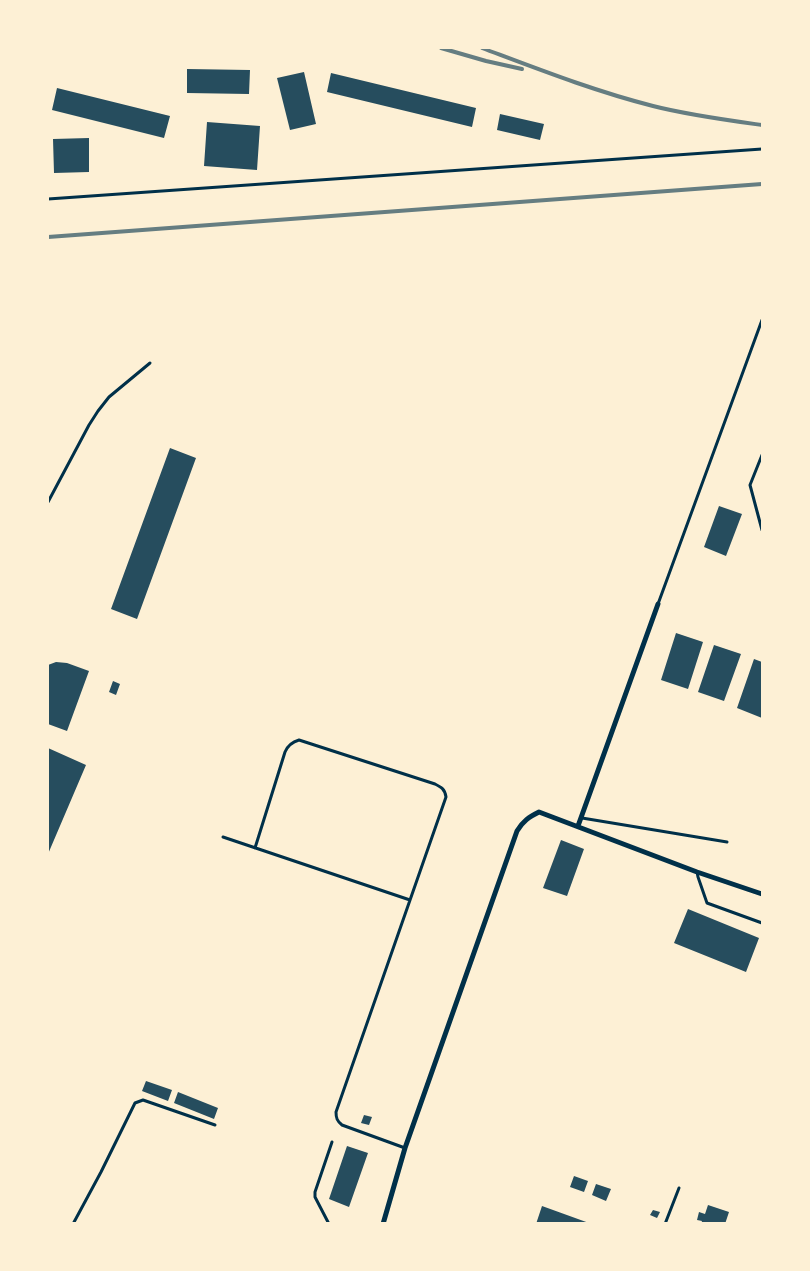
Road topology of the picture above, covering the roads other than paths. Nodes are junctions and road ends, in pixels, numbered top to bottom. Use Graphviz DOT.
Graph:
graph roads {
  1 [pos="762,149"];
  2 [pos="48,199"];
  3 [pos="762,320"];
  4 [pos="150,364"];
  5 [pos="762,455"];
  6 [pos="48,502"];
  7 [pos="762,530"];
  8 [pos="658,604"];
  9 [pos="582,818"];
  10 [pos="578,826"];
  11 [pos="223,837"];
  12 [pos="728,842"];
  13 [pos="255,848"];
  14 [pos="697,872"];
  15 [pos="762,894"];
  16 [pos="410,900"];
  17 [pos="762,923"];
  18 [pos="215,1125"];
  19 [pos="332,1142"];
  20 [pos="405,1148"];
  21 [pos="679,1188"];
  22 [pos="73,1224"];
  23 [pos="330,1224"];
  24 [pos="383,1224"];
  25 [pos="665,1224"];
  1 -- 2 [label="lane"];
  3 -- 8 [label="lane"];
  4 -- 6 [label="lane"];
  5 -- 7 [label="lane"];
  8 -- 9 [label="street"];
  9 -- 10 [label="street"];
  9 -- 12 [label="lane"];
  10 -- 14 [label="street"];
  10 -- 20 [label="street"];
  11 -- 13 [label="lane"];
  13 -- 16 [label="lane"];
  13 -- 16 [label="lane"];
  14 -- 15 [label="street"];
  14 -- 17 [label="lane"];
  16 -- 20 [label="lane"];
  18 -- 22 [label="lane"];
  19 -- 23 [label="lane"];
  20 -- 24 [label="street"];
  21 -- 25 [label="lane"];
}
